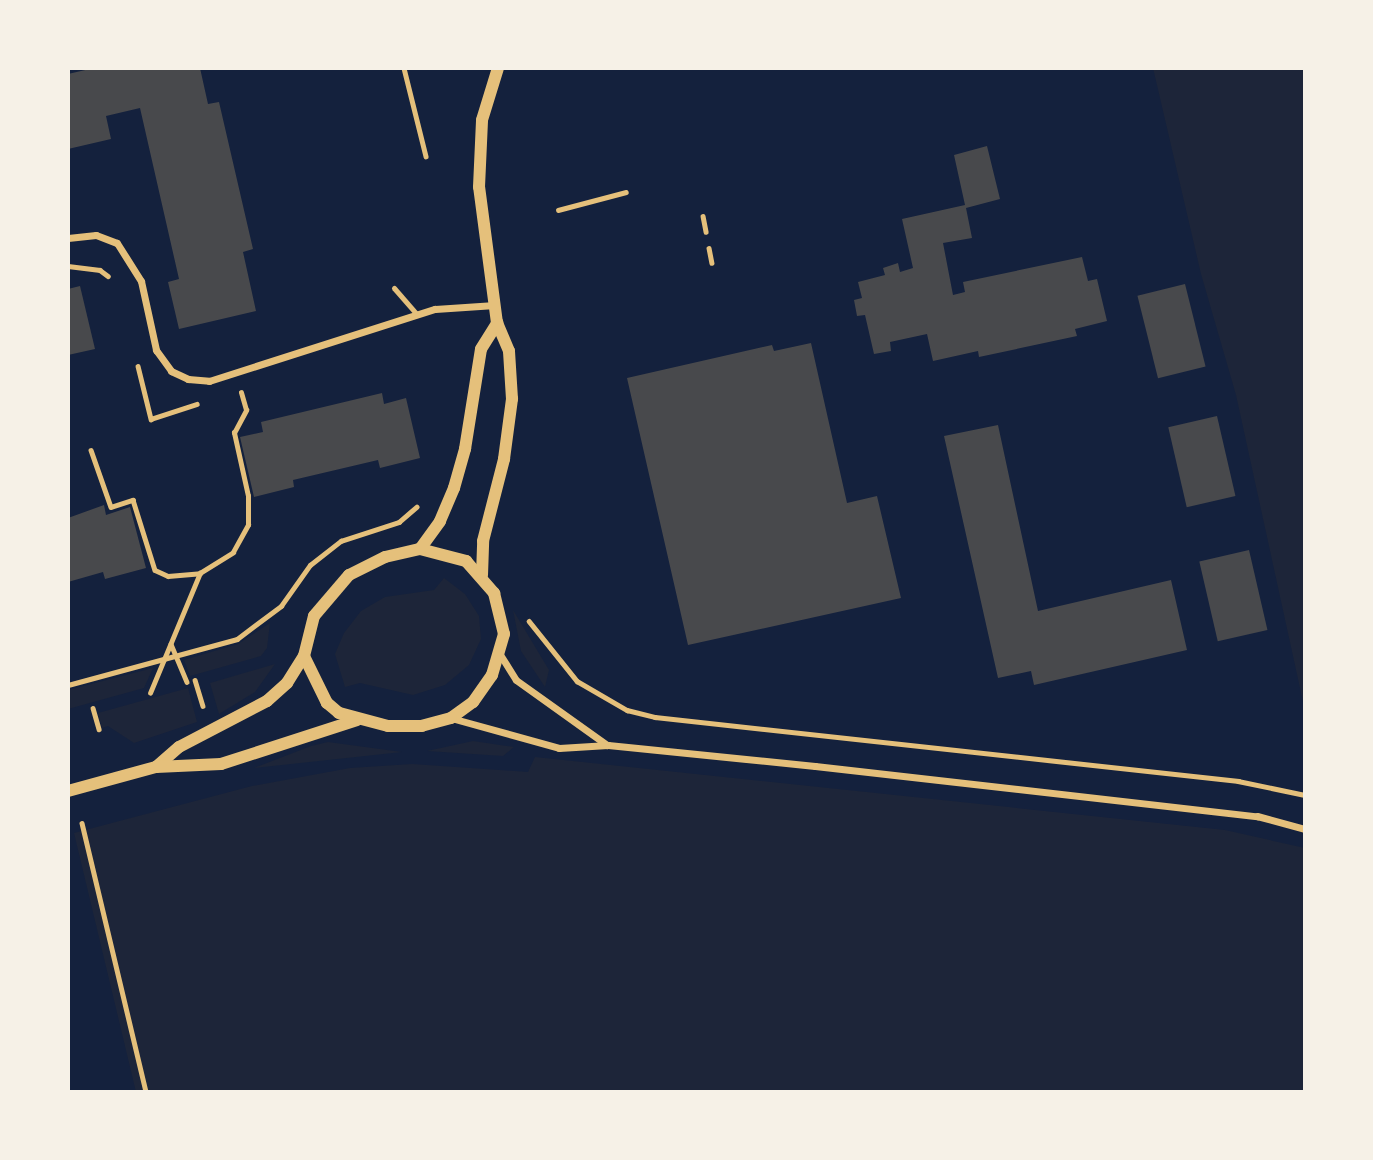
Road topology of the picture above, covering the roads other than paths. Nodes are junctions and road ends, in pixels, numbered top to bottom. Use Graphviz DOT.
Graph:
graph roads {
  1 [pos="498,68"];
  2 [pos="68,238"];
  3 [pos="394,288"];
  4 [pos="495,305"];
  5 [pos="417,314"];
  6 [pos="497,323"];
  7 [pos="420,549"];
  8 [pos="482,575"];
  9 [pos="304,656"];
  10 [pos="501,656"];
  11 [pos="452,718"];
  12 [pos="360,719"];
  13 [pos="608,745"];
  14 [pos="156,767"];
  15 [pos="68,791"];
  16 [pos="1305,829"];
  1 -- 4 [label="street"];
  2 -- 5 [label="street"];
  3 -- 5 [label="lane"];
  4 -- 5 [label="street"];
  4 -- 6 [label="street"];
  6 -- 7 [label="street"];
  6 -- 8 [label="street"];
  7 -- 8 [label="street"];
  7 -- 9 [label="street"];
  8 -- 10 [label="street"];
  9 -- 12 [label="street"];
  9 -- 14 [label="street"];
  10 -- 11 [label="street"];
  10 -- 13 [label="street"];
  11 -- 12 [label="street"];
  11 -- 13 [label="street"];
  12 -- 14 [label="street"];
  13 -- 16 [label="street"];
  14 -- 15 [label="street"];
}
